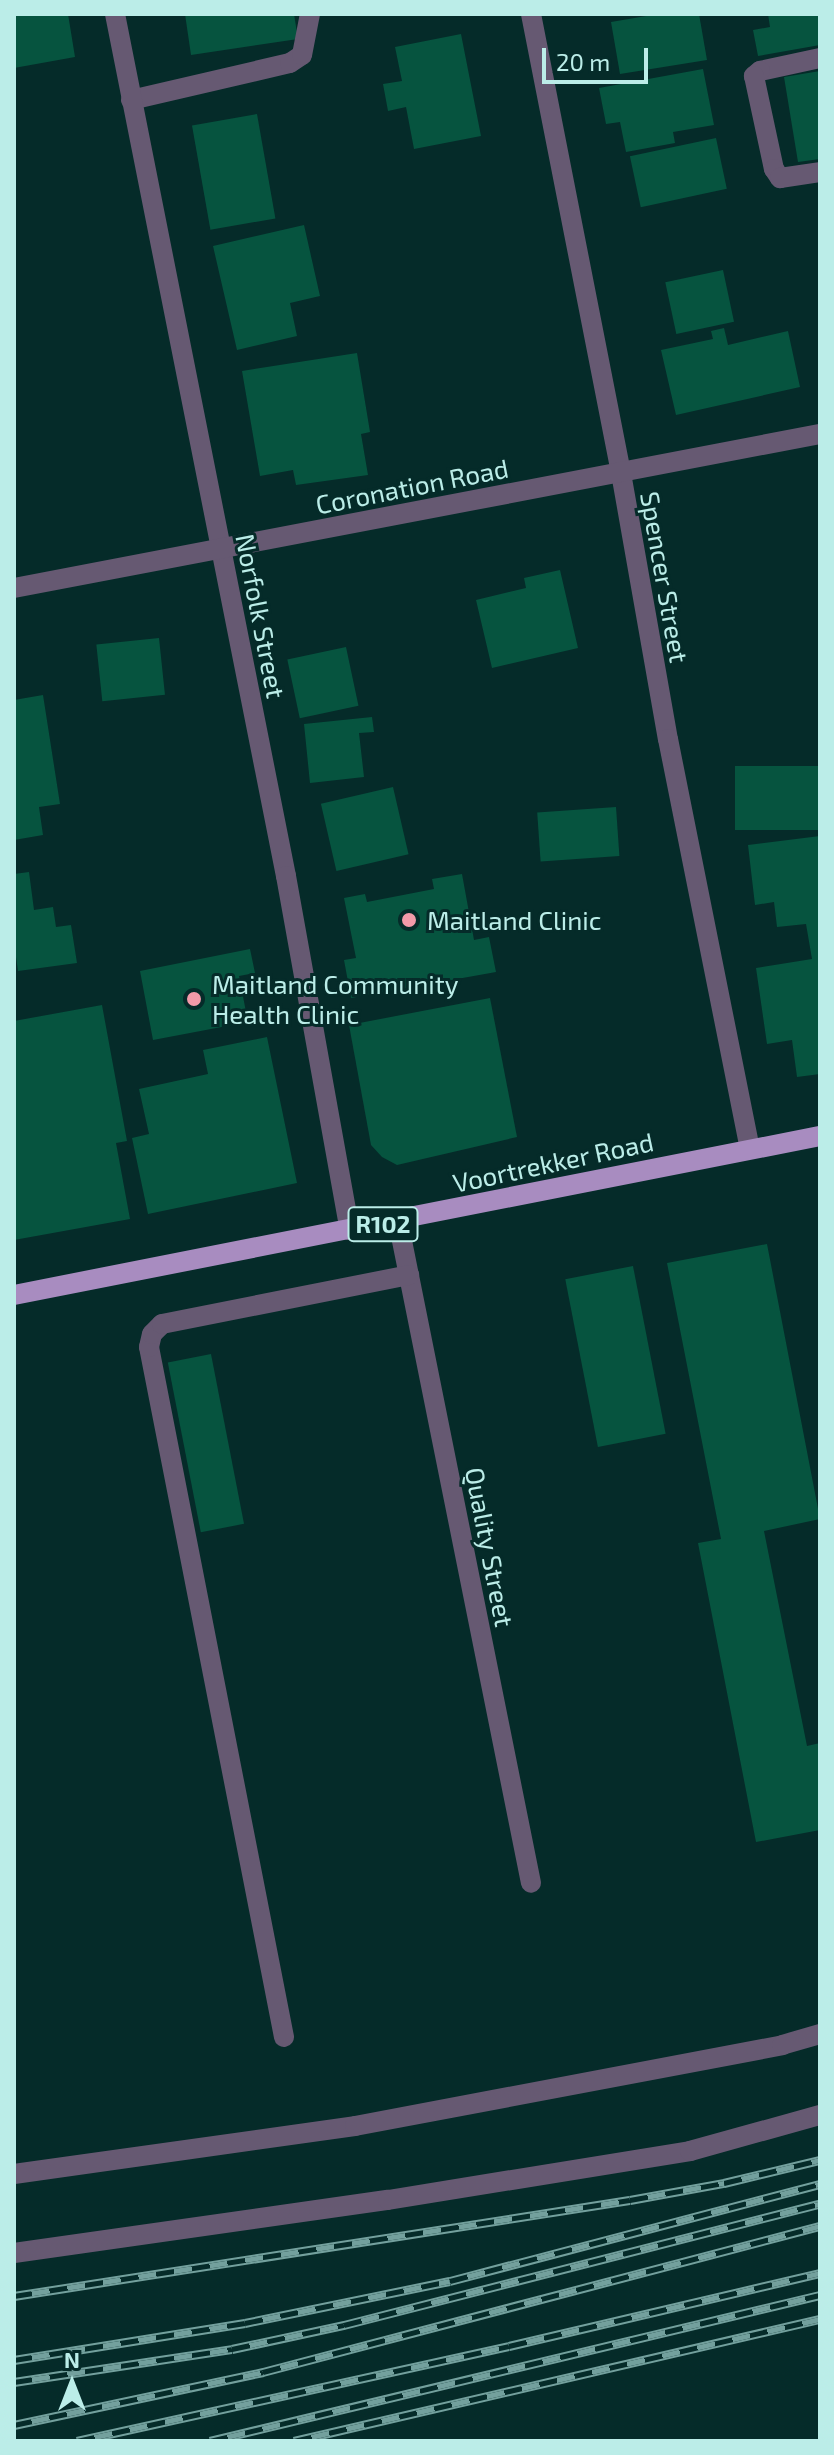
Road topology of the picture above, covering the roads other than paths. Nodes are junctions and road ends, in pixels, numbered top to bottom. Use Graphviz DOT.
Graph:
graph roads {
  1 [pos="115,14"];
  2 [pos="310,14"];
  3 [pos="531,14"];
  4 [pos="820,58"];
  5 [pos="131,100"];
  6 [pos="820,172"];
  7 [pos="820,434"];
  8 [pos="621,473"];
  9 [pos="221,549"];
  10 [pos="14,588"];
  11 [pos="820,1136"];
  12 [pos="750,1148"];
  13 [pos="398,1221"];
  14 [pos="350,1230"];
  15 [pos="409,1275"];
  16 [pos="14,1295"];
  17 [pos="531,1883"];
  18 [pos="820,2034"];
  19 [pos="284,2037"];
  20 [pos="820,2115"];
  21 [pos="14,2174"];
  22 [pos="14,2253"];
  1 -- 5 [label="street, Norfolk Street"];
  2 -- 5 [label="street"];
  3 -- 8 [label="street, Spencer Street"];
  4 -- 6 [label="street"];
  5 -- 9 [label="street, Norfolk Street"];
  7 -- 8 [label="street, Coronation Road"];
  8 -- 9 [label="street, Coronation Road"];
  8 -- 12 [label="street, Spencer Street"];
  9 -- 10 [label="street, Coronation Road"];
  9 -- 14 [label="street, Norfolk Street"];
  11 -- 12 [label="main road, Voortrekker Road / R102"];
  12 -- 13 [label="main road, Voortrekker Road / R102"];
  13 -- 14 [label="main road, Voortrekker Road / R102"];
  13 -- 15 [label="street, Quality Street"];
  14 -- 16 [label="main road, Voortrekker Road / R102"];
  15 -- 17 [label="street, Quality Street"];
  15 -- 19 [label="street"];
  18 -- 21 [label="street"];
  20 -- 22 [label="street"];
}
